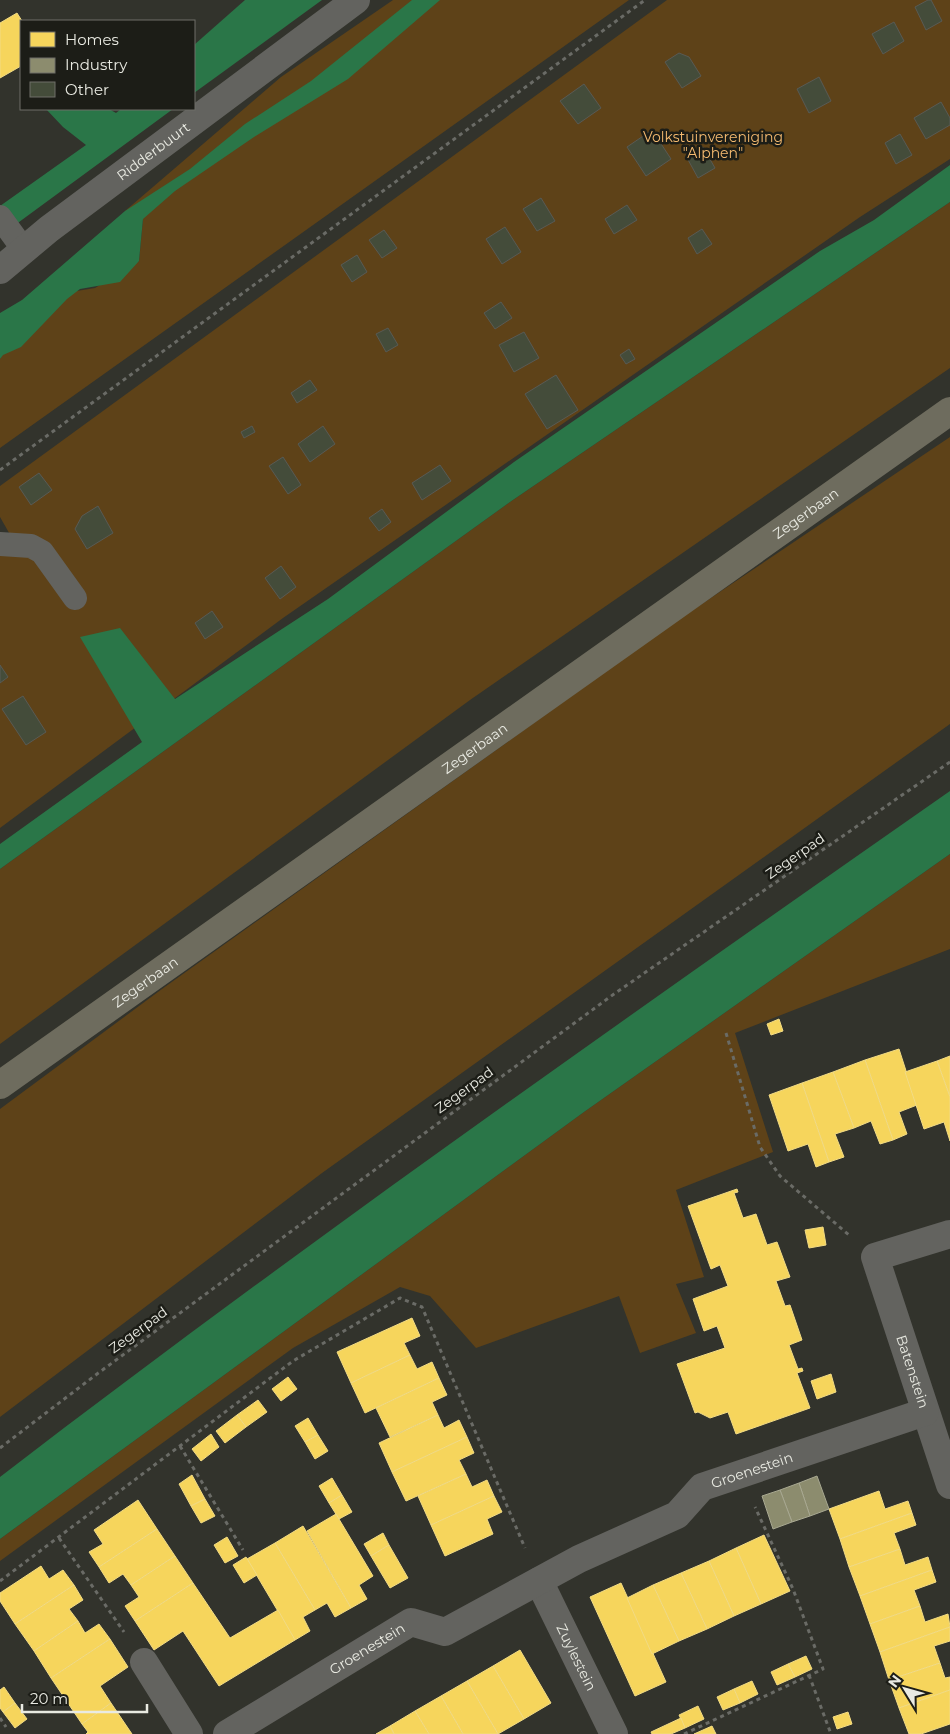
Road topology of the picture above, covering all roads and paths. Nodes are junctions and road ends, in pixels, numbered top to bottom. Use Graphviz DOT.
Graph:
graph roads {
  1 [pos="356,0"];
  2 [pos="645,0"];
  3 [pos="0,217"];
  4 [pos="24,250"];
  5 [pos="0,270"];
  6 [pos="950,411"];
  7 [pos="0,470"];
  8 [pos="0,544"];
  9 [pos="75,598"];
  10 [pos="950,762"];
  11 [pos="726,1033"];
  12 [pos="0,1085"];
  13 [pos="950,1234"];
  14 [pos="875,1257"];
  15 [pos="925,1412"];
  16 [pos="180,1446"];
  17 [pos="0,1448"];
  18 [pos="740,1474"];
  19 [pos="950,1485"];
  20 [pos="59,1538"];
  21 [pos="243,1550"];
  22 [pos="0,1581"];
  23 [pos="539,1581"];
  24 [pos="144,1662"];
  25 [pos="809,1676"];
  26 [pos="0,1718"];
  27 [pos="6,1727"];
  28 [pos="189,1734"];
  29 [pos="227,1734"];
  30 [pos="614,1734"];
  31 [pos="684,1734"];
  32 [pos="831,1734"];
  1 -- 4 [label="street, Ridderbuurt"];
  2 -- 7 [label="path"];
  3 -- 4 [label="lane"];
  4 -- 5 [label="street, Ridderbuurt"];
  6 -- 12 [label="main road, Zegerbaan"];
  8 -- 9 [label="lane"];
  10 -- 17 [label="path, Zegerpad"];
  11 -- 14 [label="path"];
  13 -- 14 [label="street"];
  14 -- 15 [label="street, Batenstein"];
  15 -- 18 [label="street, Groenestein"];
  15 -- 19 [label="street, Batenstein"];
  16 -- 20 [label="path"];
  16 -- 21 [label="path"];
  16 -- 23 [label="path"];
  18 -- 23 [label="street, Groenestein"];
  18 -- 25 [label="path"];
  20 -- 22 [label="path"];
  20 -- 24 [label="path"];
  23 -- 29 [label="street, Groenestein"];
  23 -- 30 [label="street, Zuylestein"];
  24 -- 28 [label="street"];
  25 -- 31 [label="path"];
  25 -- 32 [label="path"];
  26 -- 27 [label="path"];
}
